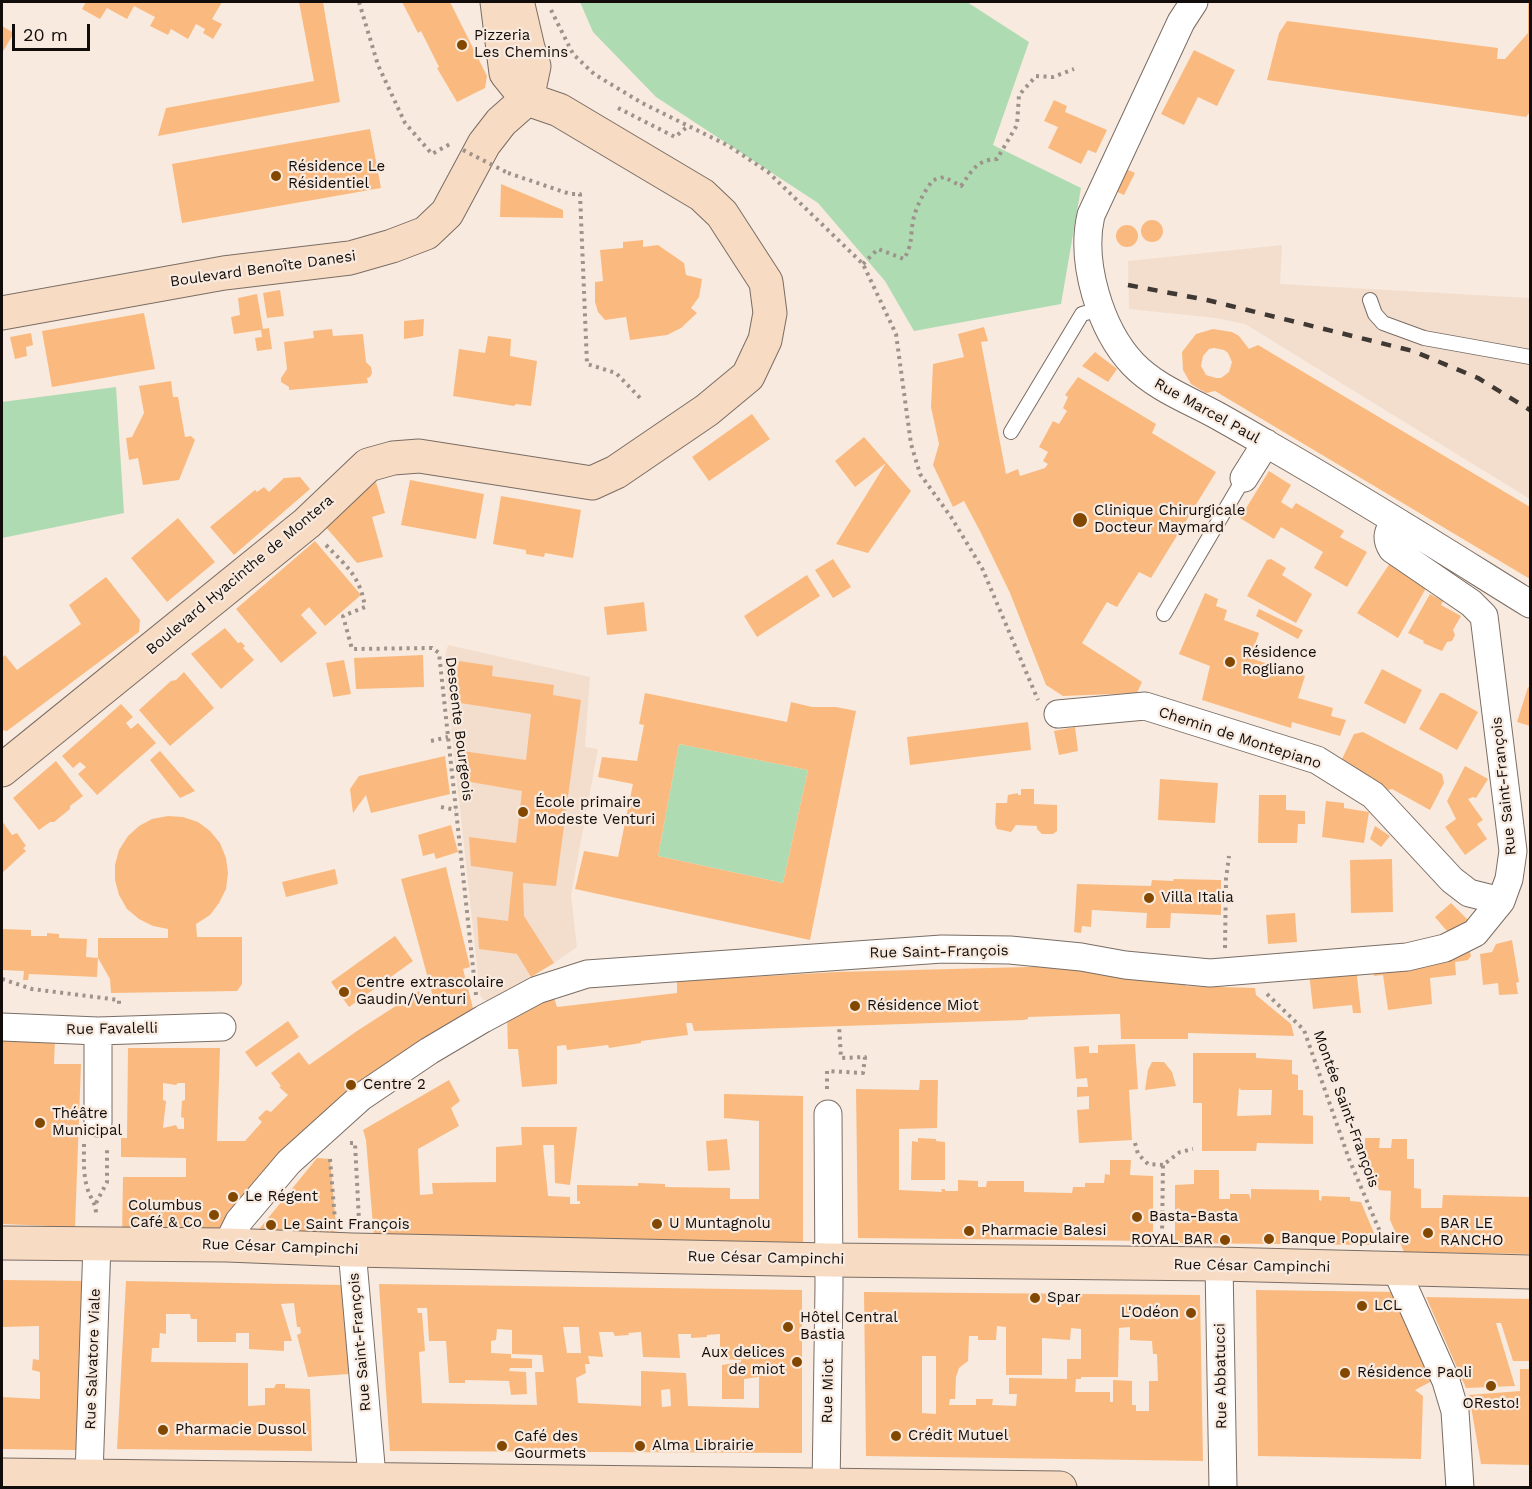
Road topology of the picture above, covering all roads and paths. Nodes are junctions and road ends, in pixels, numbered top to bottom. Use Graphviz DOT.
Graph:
graph roads {
  1 [pos="359,2"];
  2 [pos="546,2"];
  3 [pos="1194,2"];
  4 [pos="502,9"];
  5 [pos="1074,69"];
  6 [pos="527,99"];
  7 [pos="863,264"];
  8 [pos="1370,300"];
  9 [pos="1100,309"];
  10 [pos="2,313"];
  11 [pos="1530,357"];
  12 [pos="641,399"];
  13 [pos="1011,432"];
  14 [pos="1266,443"];
  15 [pos="1244,477"];
  16 [pos="1395,521"];
  17 [pos="307,524"];
  18 [pos="1530,604"];
  19 [pos="1164,614"];
  20 [pos="1058,714"];
  21 [pos="448,737"];
  22 [pos="431,741"];
  23 [pos="2,770"];
  24 [pos="441,807"];
  25 [pos="456,810"];
  26 [pos="1229,856"];
  27 [pos="1501,901"];
  28 [pos="1254,971"];
  29 [pos="1225,972"];
  30 [pos="2,979"];
  31 [pos="119,1000"];
  32 [pos="483,1019"];
  33 [pos="839,1025"];
  34 [pos="2,1027"];
  35 [pos="222,1027"];
  36 [pos="98,1032"];
  37 [pos="828,1114"];
  38 [pos="98,1123"];
  39 [pos="338,1131"];
  40 [pos="1135,1143"];
  41 [pos="1194,1149"];
  42 [pos="1164,1165"];
  43 [pos="2,1243"];
  44 [pos="97,1244"];
  45 [pos="227,1245"];
  46 [pos="352,1250"];
  47 [pos="829,1260"];
  48 [pos="1162,1263"];
  49 [pos="1219,1264"];
  50 [pos="1396,1269"];
  51 [pos="1530,1272"];
  52 [pos="89,1474"];
  53 [pos="2,1475"];
  54 [pos="372,1483"];
  55 [pos="826,1486"];
  56 [pos="1060,1488"];
  57 [pos="1223,1488"];
  58 [pos="1460,1488"];
  1 -- 12 [label="path, bridge"];
  2 -- 7 [label="path"];
  3 -- 9 [label="street, Rue Marcel Paul"];
  4 -- 6 [label="street"];
  5 -- 7 [label="path"];
  6 -- 10 [label="street, Boulevard Benoîte Danesi"];
  6 -- 17 [label="street, Boulevard Hyacinthe de Montera"];
  7 -- 20 [label="path"];
  8 -- 11 [label="lane"];
  9 -- 13 [label="lane"];
  9 -- 14 [label="street, Rue Marcel Paul"];
  14 -- 15 [label="street"];
  14 -- 16 [label="street, Rue Marcel Paul"];
  15 -- 19 [label="lane"];
  16 -- 18 [label="street, Rue Marcel Paul"];
  16 -- 27 [label="street, Rue Saint-François"];
  17 -- 21 [label="path, Descente Bourgeois"];
  17 -- 23 [label="street, Boulevard Hyacinthe de Montera"];
  20 -- 27 [label="street, Chemin de Montepiano"];
  21 -- 22 [label="path"];
  21 -- 25 [label="path, Descente Bourgeois"];
  24 -- 25 [label="path"];
  25 -- 32 [label="path, Descente Bourgeois"];
  26 -- 29 [label="path"];
  27 -- 28 [label="street, Rue Saint-François"];
  28 -- 29 [label="street, Rue Saint-François"];
  28 -- 50 [label="path, Montée Saint-François"];
  29 -- 32 [label="street, Rue Saint-François"];
  30 -- 31 [label="path"];
  32 -- 39 [label="street, Rue Saint-François"];
  33 -- 37 [label="path"];
  34 -- 36 [label="street, Rue Favalelli"];
  35 -- 36 [label="street, Rue Favalelli"];
  36 -- 38 [label="street"];
  37 -- 47 [label="street, Rue Miot"];
  38 -- 38 [label="path"];
  39 -- 45 [label="street, Rue Saint-François"];
  39 -- 46 [label="path"];
  39 -- 46 [label="path"];
  40 -- 42 [label="path"];
  41 -- 42 [label="path"];
  42 -- 48 [label="path"];
  43 -- 44 [label="street, Rue César Campinchi"];
  44 -- 45 [label="street, Rue César Campinchi"];
  44 -- 52 [label="street, Rue Salvatore Viale"];
  45 -- 46 [label="street, Rue César Campinchi"];
  46 -- 47 [label="street, Rue César Campinchi"];
  46 -- 54 [label="street, Rue Saint-François"];
  47 -- 48 [label="street, Rue César Campinchi"];
  47 -- 55 [label="street, Rue Miot"];
  48 -- 49 [label="street, Rue César Campinchi"];
  49 -- 50 [label="street, Rue César Campinchi"];
  49 -- 57 [label="street, Rue Abbatucci"];
  50 -- 51 [label="street, Rue César Campinchi"];
  50 -- 58 [label="street"];
  52 -- 53 [label="street"];
  52 -- 54 [label="street"];
  54 -- 55 [label="street"];
  55 -- 56 [label="street"];
}
